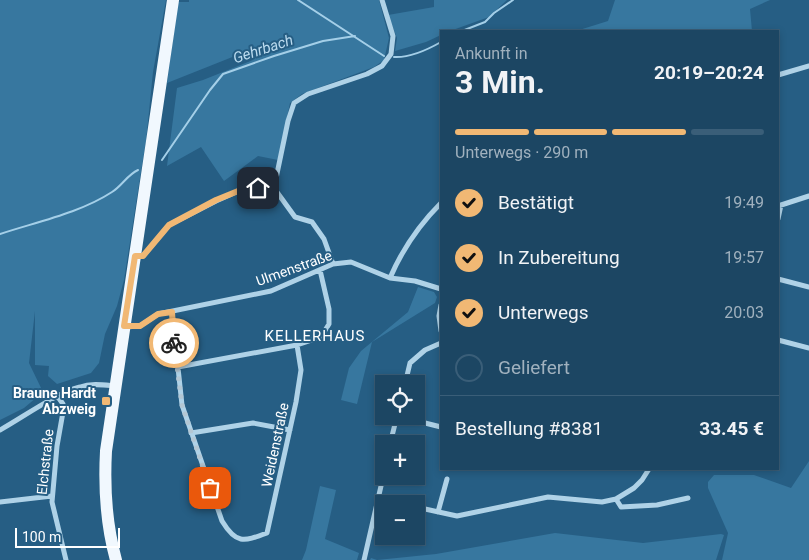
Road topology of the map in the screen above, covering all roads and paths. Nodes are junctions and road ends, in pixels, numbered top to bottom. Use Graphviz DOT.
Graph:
graph roads {
  1 [pos="173,0"];
  2 [pos="382,0"];
  3 [pos="809,66"];
  4 [pos="779,75"];
  5 [pos="274,188"];
  6 [pos="809,196"];
  7 [pos="440,204"];
  8 [pos="779,206"];
  9 [pos="135,256"];
  10 [pos="333,264"];
  11 [pos="320,270"];
  12 [pos="390,278"];
  13 [pos="779,279"];
  14 [pos="809,287"];
  15 [pos="440,290"];
  16 [pos="440,310"];
  17 [pos="172,312"];
  18 [pos="440,324"];
  19 [pos="124,326"];
  20 [pos="779,340"];
  21 [pos="440,343"];
  22 [pos="297,345"];
  23 [pos="809,348"];
  24 [pos="178,368"];
  25 [pos="407,375"];
  26 [pos="115,386"];
  27 [pos="58,396"];
  28 [pos="425,423"];
  29 [pos="440,427"];
  30 [pos="0,430"];
  31 [pos="290,430"];
  32 [pos="191,433"];
  33 [pos="648,470"];
  34 [pos="447,479"];
  35 [pos="52,496"];
  36 [pos="688,498"];
  37 [pos="616,500"];
  38 [pos="0,502"];
  39 [pos="425,509"];
  40 [pos="375,511"];
  41 [pos="438,512"];
  42 [pos="66,560"];
  43 [pos="116,560"];
  44 [pos="364,560"];
  1 -- 9 [label="main road"];
  2 -- 5 [label="street"];
  3 -- 4 [label="street"];
  5 -- 9 [label="street"];
  5 -- 10 [label="street"];
  6 -- 8 [label="street"];
  7 -- 12 [label="street"];
  9 -- 19 [label="main road"];
  10 -- 11 [label="street, Ulmenstraße"];
  10 -- 12 [label="street, Ulmenstraße"];
  11 -- 17 [label="street, Ulmenstraße"];
  11 -- 22 [label="street"];
  12 -- 15 [label="street, Ulmenstraße"];
  13 -- 14 [label="street"];
  16 -- 18 [label="street"];
  17 -- 19 [label="street, Ulmenstraße"];
  17 -- 24 [label="street"];
  19 -- 26 [label="main road"];
  20 -- 23 [label="street"];
  21 -- 25 [label="street"];
  22 -- 24 [label="street"];
  22 -- 31 [label="street, Weidenstraße"];
  24 -- 32 [label="street"];
  26 -- 27 [label="street"];
  26 -- 43 [label="main road"];
  27 -- 30 [label="street"];
  27 -- 35 [label="street, Elchstraße"];
  28 -- 29 [label="street"];
  31 -- 32 [label="street"];
  31 -- 32 [label="street, Weidenstraße"];
  33 -- 37 [label="street"];
  34 -- 41 [label="street"];
  35 -- 38 [label="street"];
  35 -- 42 [label="street, Elchstraße"];
  36 -- 37 [label="street"];
  37 -- 41 [label="street"];
  39 -- 41 [label="street"];
  40 -- 44 [label="street"];
}
